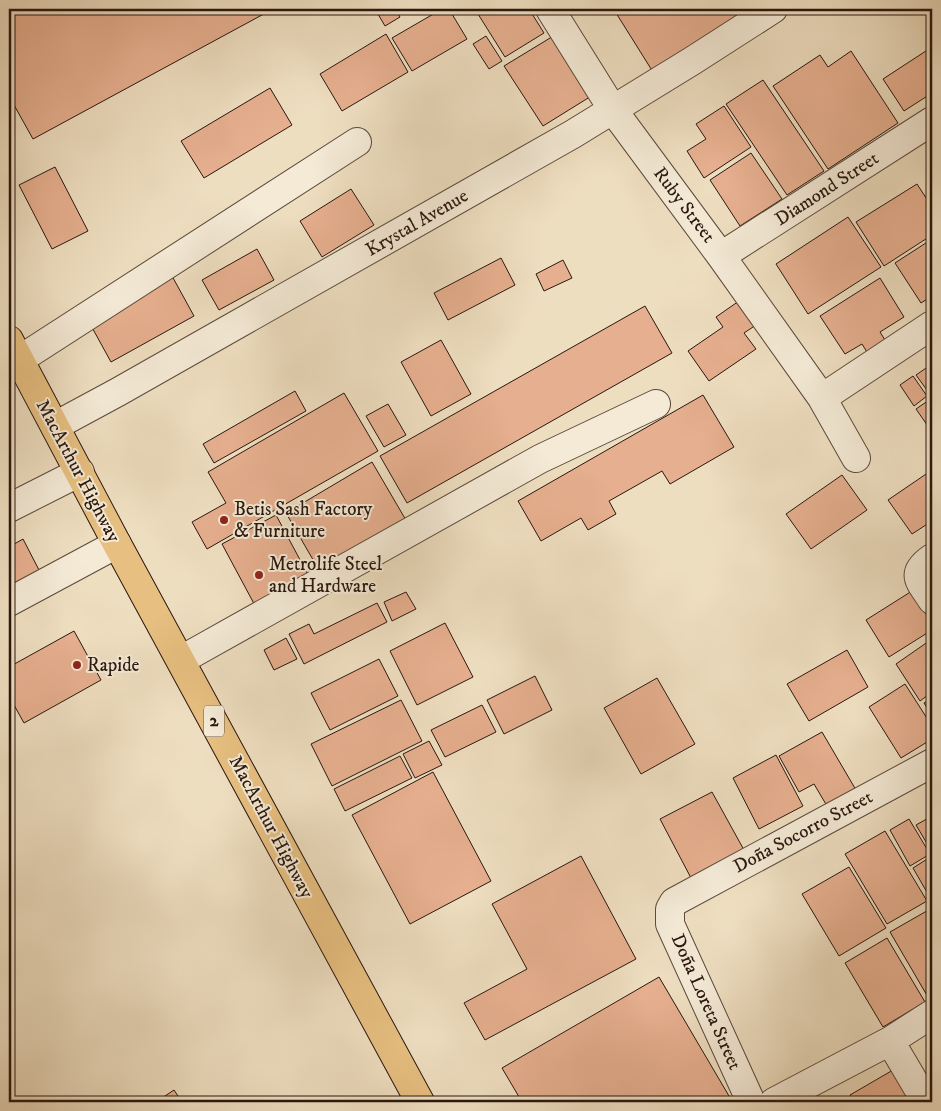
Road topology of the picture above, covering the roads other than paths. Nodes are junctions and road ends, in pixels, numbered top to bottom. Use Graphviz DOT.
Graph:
graph roads {
  1 [pos="550,9"];
  2 [pos="773,9"];
  3 [pos="613,110"];
  4 [pos="932,121"];
  5 [pos="357,142"];
  6 [pos="722,256"];
  7 [pos="932,325"];
  8 [pos="14,350"];
  9 [pos="822,398"];
  10 [pos="656,404"];
  11 [pos="55,426"];
  12 [pos="856,458"];
  13 [pos="80,472"];
  14 [pos="9,508"];
  15 [pos="117,544"];
  16 [pos="927,561"];
  17 [pos="932,600"];
  18 [pos="9,602"];
  19 [pos="181,660"];
  20 [pos="932,762"];
  21 [pos="674,902"];
  22 [pos="932,1014"];
  23 [pos="890,1041"];
  24 [pos="420,1102"];
  25 [pos="751,1102"];
  26 [pos="774,1102"];
  27 [pos="926,1102"];
  1 -- 3 [label="street, Ruby Street"];
  2 -- 3 [label="street, Krystal Avenue"];
  3 -- 6 [label="street, Ruby Street"];
  3 -- 11 [label="street, Krystal Avenue"];
  4 -- 6 [label="street, Diamond Street"];
  5 -- 8 [label="street"];
  6 -- 9 [label="street, Ruby Street"];
  7 -- 9 [label="street"];
  8 -- 11 [label="highway, MacArthur Highway / 2"];
  9 -- 12 [label="street, Ruby Street"];
  10 -- 19 [label="street"];
  11 -- 13 [label="highway, MacArthur Highway / 2"];
  13 -- 14 [label="street"];
  13 -- 15 [label="highway, MacArthur Highway / 2"];
  15 -- 18 [label="street"];
  15 -- 19 [label="highway, MacArthur Highway / 2"];
  16 -- 17 [label="street"];
  19 -- 24 [label="highway, MacArthur Highway / 2"];
  20 -- 21 [label="street, Doña Socorro Street"];
  21 -- 25 [label="street, Doña Loreta Street"];
  22 -- 23 [label="street"];
  23 -- 26 [label="street"];
  23 -- 27 [label="street"];
}
